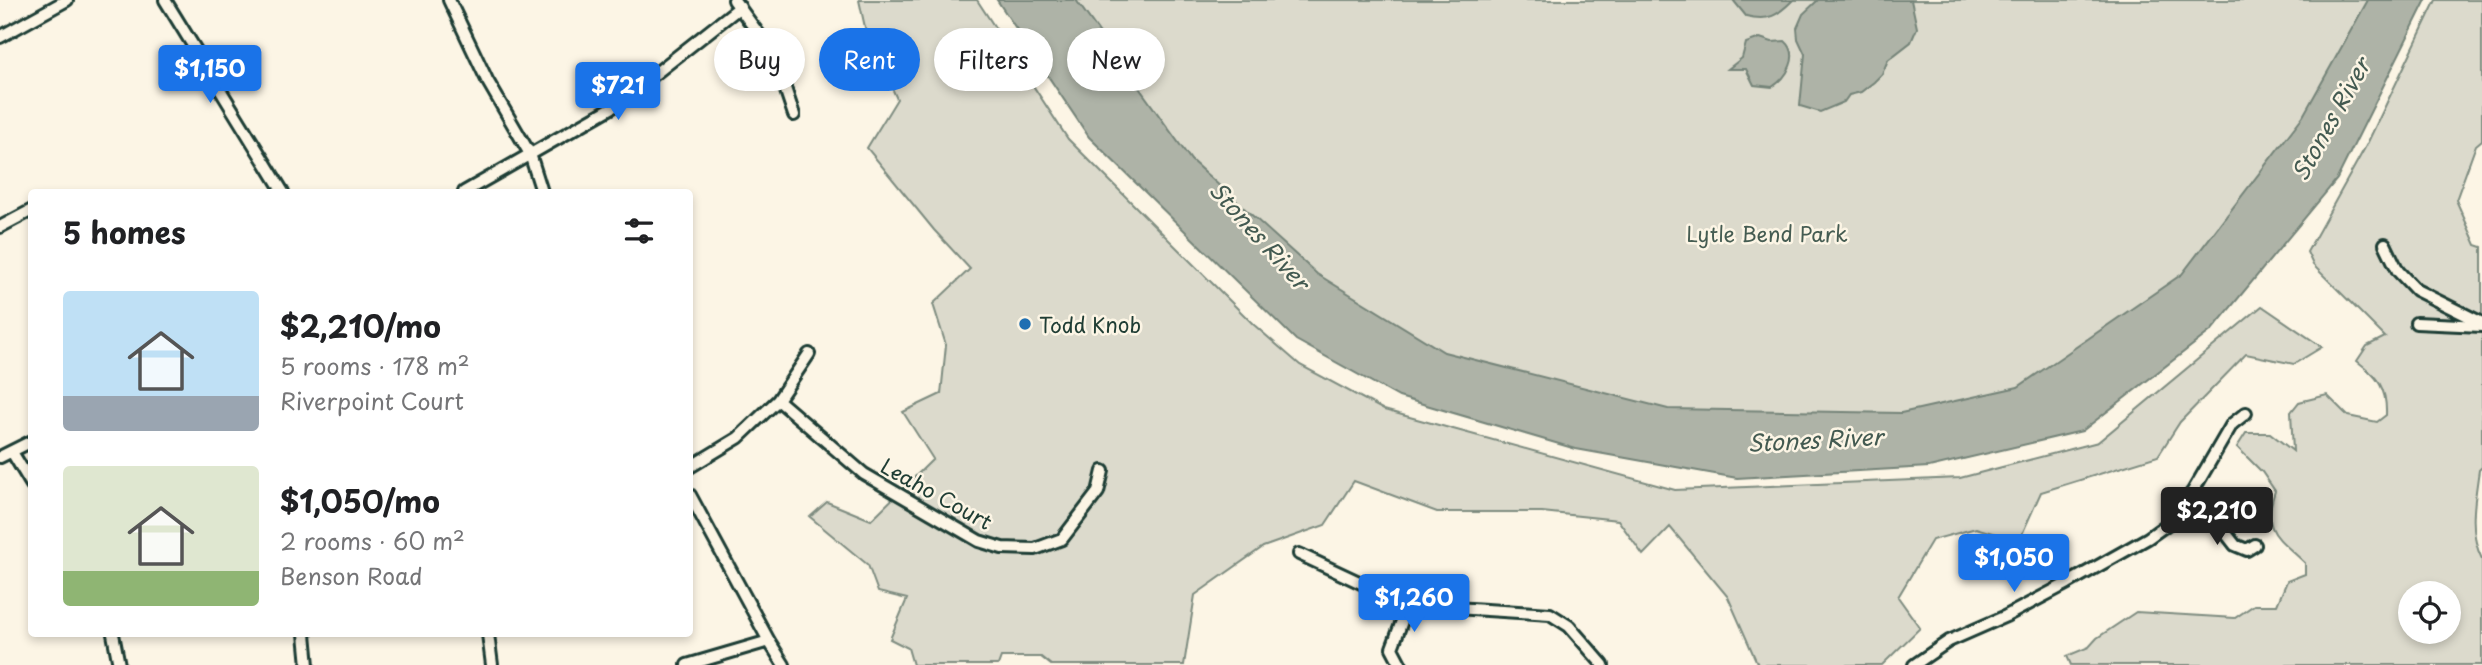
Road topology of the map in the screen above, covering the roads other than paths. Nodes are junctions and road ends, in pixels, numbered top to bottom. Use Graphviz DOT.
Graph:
graph roads {
  1 [pos="67,0"];
  2 [pos="164,0"];
  3 [pos="449,0"];
  4 [pos="737,4"];
  5 [pos="0,37"];
  6 [pos="794,115"];
  7 [pos="530,154"];
  8 [pos="281,189"];
  9 [pos="469,189"];
  10 [pos="541,189"];
  11 [pos="28,211"];
  12 [pos="0,227"];
  13 [pos="2385,244"];
  14 [pos="2416,323"];
  15 [pos="2482,325"];
  16 [pos="809,354"];
  17 [pos="778,400"];
  18 [pos="2246,413"];
  19 [pos="28,443"];
  20 [pos="12,452"];
  21 [pos="0,457"];
  22 [pos="693,465"];
  23 [pos="1102,471"];
  24 [pos="28,478"];
  25 [pos="2193,491"];
  26 [pos="693,501"];
  27 [pos="2255,544"];
  28 [pos="1299,554"];
  29 [pos="1408,605"];
  30 [pos="114,637"];
  31 [pos="305,637"];
  32 [pos="488,637"];
  33 [pos="769,641"];
  34 [pos="119,665"];
  35 [pos="308,665"];
  36 [pos="492,665"];
  37 [pos="687,665"];
  38 [pos="784,665"];
  39 [pos="1401,665"];
  40 [pos="1603,665"];
  41 [pos="1914,665"];
  1 -- 5 [label="street"];
  2 -- 8 [label="street"];
  3 -- 7 [label="street"];
  4 -- 6 [label="street"];
  4 -- 7 [label="street"];
  7 -- 9 [label="street"];
  7 -- 10 [label="street"];
  11 -- 12 [label="street"];
  13 -- 15 [label="street"];
  14 -- 15 [label="street"];
  16 -- 17 [label="street"];
  17 -- 22 [label="street"];
  17 -- 23 [label="street, Leaho Court"];
  18 -- 25 [label="street"];
  19 -- 20 [label="street"];
  20 -- 21 [label="street"];
  20 -- 24 [label="street"];
  25 -- 27 [label="street"];
  25 -- 41 [label="street"];
  26 -- 33 [label="street"];
  28 -- 29 [label="street"];
  29 -- 39 [label="street"];
  29 -- 40 [label="street"];
  30 -- 34 [label="street"];
  31 -- 35 [label="street"];
  32 -- 36 [label="street"];
  33 -- 37 [label="street"];
  33 -- 38 [label="street"];
}
